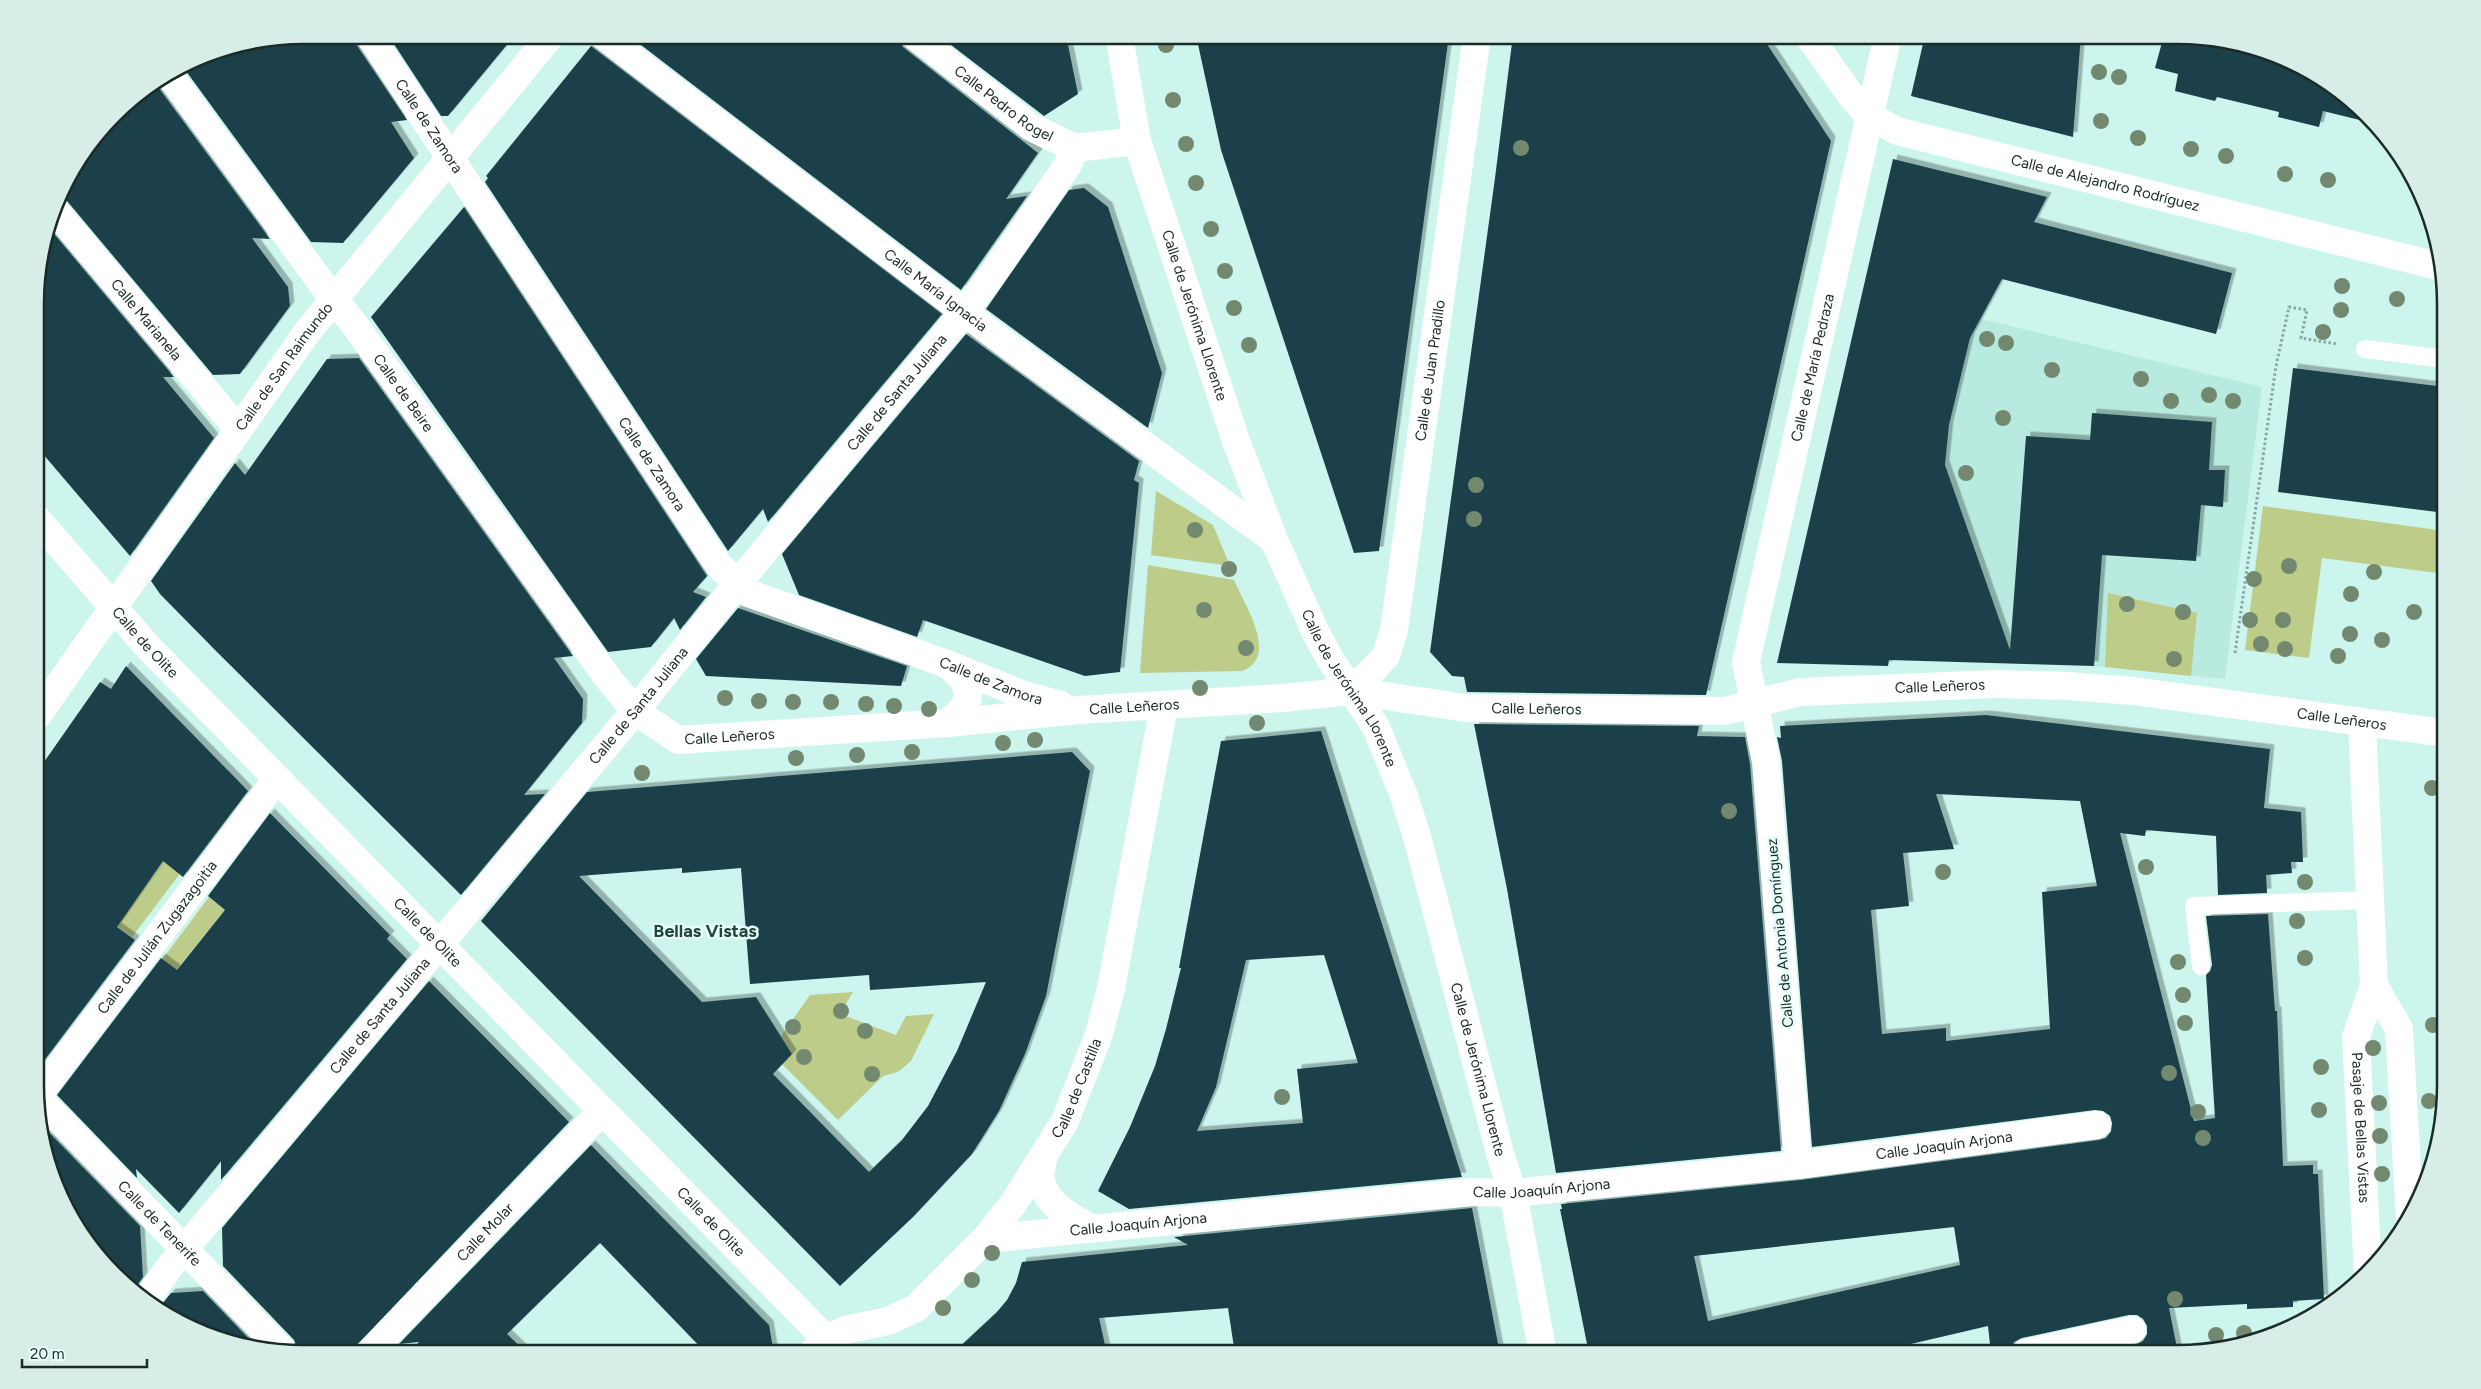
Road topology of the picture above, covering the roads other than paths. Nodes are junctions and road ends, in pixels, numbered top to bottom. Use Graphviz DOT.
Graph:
graph roads {
  1 [pos="375,44"];
  2 [pos="544,44"];
  3 [pos="614,44"];
  4 [pos="925,44"];
  5 [pos="1121,44"];
  6 [pos="1476,44"];
  7 [pos="1814,44"];
  8 [pos="1886,44"];
  9 [pos="173,80"];
  10 [pos="1869,116"];
  11 [pos="1138,141"];
  12 [pos="1075,148"];
  13 [pos="450,158"];
  14 [pos="59,216"];
  15 [pos="2434,265"];
  16 [pos="334,300"];
  17 [pos="964,312"];
  18 [pos="2366,349"];
  19 [pos="2437,358"];
  20 [pos="238,429"];
  21 [pos="44,527"];
  22 [pos="1274,540"];
  23 [pos="737,584"];
  24 [pos="114,609"];
  25 [pos="947,664"];
  26 [pos="1352,691"];
  27 [pos="1754,703"];
  28 [pos="44,706"];
  29 [pos="1164,706"];
  30 [pos="1080,710"];
  31 [pos="635,711"];
  32 [pos="948,723"];
  33 [pos="2362,723"];
  34 [pos="2437,732"];
  35 [pos="276,780"];
  36 [pos="2370,900"];
  37 [pos="439,944"];
  38 [pos="2201,966"];
  39 [pos="2374,985"];
  40 [pos="44,1087"];
  41 [pos="44,1103"];
  42 [pos="601,1112"];
  43 [pos="2097,1125"];
  44 [pos="1042,1160"];
  45 [pos="1798,1165"];
  46 [pos="1513,1194"];
  47 [pos="2409,1202"];
  48 [pos="1091,1228"];
  49 [pos="985,1239"];
  50 [pos="185,1249"];
  51 [pos="2367,1263"];
  52 [pos="150,1294"];
  53 [pos="2132,1330"];
  54 [pos="276,1344"];
  55 [pos="377,1345"];
  56 [pos="816,1345"];
  57 [pos="821,1345"];
  58 [pos="1542,1345"];
  59 [pos="2065,1345"];
  1 -- 13 [label="street, Calle de Zamora"];
  2 -- 13 [label="street, Calle de San Raimundo"];
  3 -- 17 [label="street, Calle María Ignacia"];
  4 -- 12 [label="street, Calle Pedro Rogel"];
  5 -- 11 [label="street, Calle de Jerónima Llorente"];
  6 -- 26 [label="street, Calle de Juan Pradillo"];
  7 -- 10 [label="street, Calle de Alejandro Rodríguez"];
  8 -- 10 [label="street, Calle de María Pedraza"];
  9 -- 16 [label="street, Calle de Beire"];
  10 -- 15 [label="street, Calle de Alejandro Rodríguez"];
  10 -- 27 [label="street, Calle de María Pedraza"];
  11 -- 12 [label="street"];
  11 -- 22 [label="street, Calle de Jerónima Llorente"];
  12 -- 17 [label="street, Calle de Santa Juliana"];
  13 -- 16 [label="street, Calle de San Raimundo"];
  13 -- 23 [label="street, Calle de Zamora"];
  14 -- 20 [label="street, Calle Marianela"];
  16 -- 20 [label="street, Calle de San Raimundo"];
  16 -- 31 [label="street, Calle de Beire"];
  17 -- 22 [label="street, Calle María Ignacia"];
  17 -- 23 [label="street, Calle de Santa Juliana"];
  18 -- 19 [label="lane"];
  20 -- 24 [label="street, Calle de San Raimundo"];
  21 -- 24 [label="street, Calle de Olite"];
  22 -- 26 [label="street, Calle de Jerónima Llorente"];
  23 -- 25 [label="street, Calle de Zamora"];
  23 -- 31 [label="street, Calle de Santa Juliana"];
  24 -- 28 [label="street, Calle de San Raimundo"];
  24 -- 35 [label="street, Calle de Olite"];
  25 -- 30 [label="street, Calle de Zamora"];
  25 -- 32 [label="street"];
  26 -- 27 [label="street, Calle Leñeros"];
  26 -- 29 [label="street, Calle Leñeros"];
  26 -- 46 [label="street, Calle de Jerónima Llorente"];
  27 -- 33 [label="street, Calle Leñeros"];
  27 -- 45 [label="street, Calle de Antonia Domínguez"];
  29 -- 30 [label="street, Calle Leñeros"];
  29 -- 44 [label="street, Calle de Castilla"];
  30 -- 32 [label="street, Calle Leñeros"];
  31 -- 32 [label="street, Calle Leñeros"];
  31 -- 37 [label="street, Calle de Santa Juliana"];
  33 -- 34 [label="street, Calle Leñeros"];
  33 -- 36 [label="street, Pasaje de Bellas Vistas"];
  35 -- 37 [label="street, Calle de Olite"];
  35 -- 40 [label="street, Calle de Julián Zugazagoitia"];
  36 -- 38 [label="lane"];
  36 -- 39 [label="street, Pasaje de Bellas Vistas"];
  37 -- 42 [label="street, Calle de Olite"];
  37 -- 50 [label="street, Calle de Santa Juliana"];
  39 -- 47 [label="street, Pasaje de Bellas Vistas"];
  39 -- 51 [label="street, Pasaje de Bellas Vistas"];
  41 -- 50 [label="street, Calle de Tenerife"];
  42 -- 55 [label="street, Calle Molar"];
  42 -- 56 [label="street, Calle de Olite"];
  43 -- 45 [label="street, Calle Joaquín Arjona"];
  44 -- 48 [label="street"];
  44 -- 49 [label="street, Calle de Castilla"];
  45 -- 46 [label="street, Calle Joaquín Arjona"];
  46 -- 48 [label="street, Calle Joaquín Arjona"];
  46 -- 58 [label="street, Calle de Jerónima Llorente"];
  48 -- 49 [label="street, Calle Joaquín Arjona"];
  49 -- 57 [label="street, Calle de Castilla"];
  50 -- 52 [label="street, Calle de Santa Juliana"];
  50 -- 54 [label="street, Calle de Tenerife"];
  53 -- 59 [label="street"];
}
